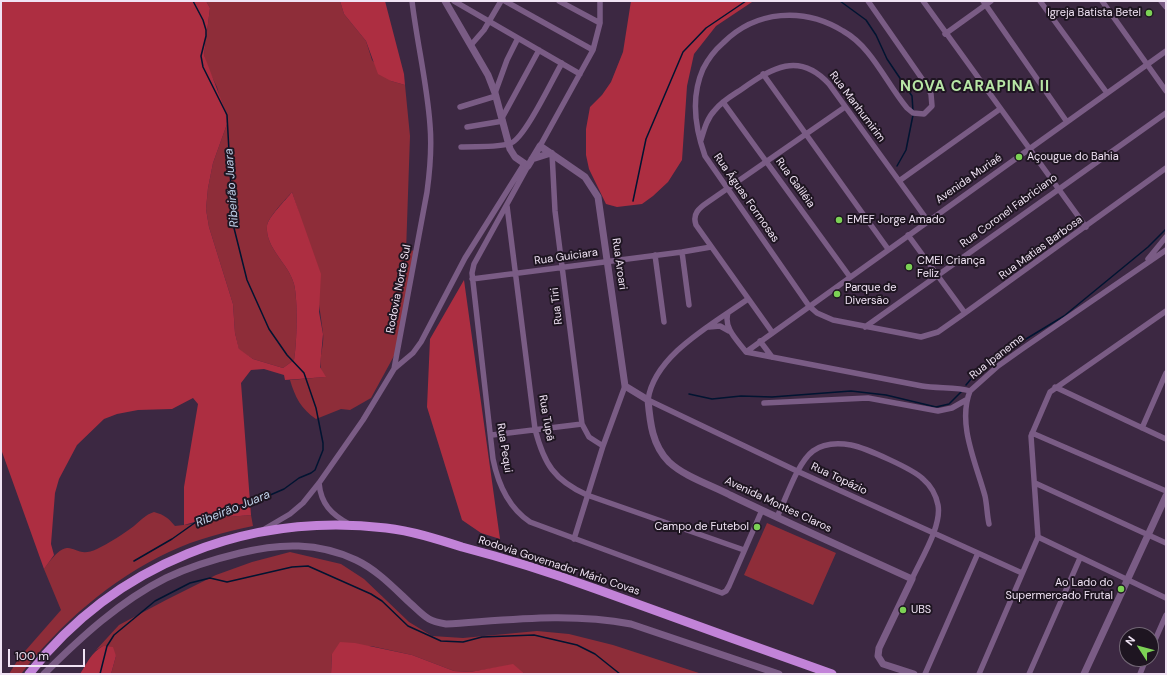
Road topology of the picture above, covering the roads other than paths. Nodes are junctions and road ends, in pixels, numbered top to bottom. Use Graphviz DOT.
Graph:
graph roads {
  1 [pos="412,1"];
  2 [pos="445,1"];
  3 [pos="454,1"];
  4 [pos="501,1"];
  5 [pos="505,1"];
  6 [pos="559,1"];
  7 [pos="600,1"];
  8 [pos="868,1"];
  9 [pos="922,1"];
  10 [pos="1040,1"];
  11 [pos="1102,1"];
  12 [pos="1162,1"];
  13 [pos="986,2"];
  14 [pos="1166,7"];
  15 [pos="490,22"];
  16 [pos="600,23"];
  17 [pos="945,34"];
  18 [pos="518,38"];
  19 [pos="471,45"];
  20 [pos="539,50"];
  21 [pos="593,50"];
  22 [pos="1166,51"];
  23 [pos="562,63"];
  24 [pos="1148,65"];
  25 [pos="580,74"];
  26 [pos="763,74"];
  27 [pos="1166,91"];
  28 [pos="1107,93"];
  29 [pos="496,95"];
  30 [pos="723,102"];
  31 [pos="460,107"];
  32 [pos="845,107"];
  33 [pos="1000,109"];
  34 [pos="1166,113"];
  35 [pos="503,120"];
  36 [pos="1068,122"];
  37 [pos="467,127"];
  38 [pos="806,133"];
  39 [pos="700,143"];
  40 [pos="508,144"];
  41 [pos="540,146"];
  42 [pos="461,147"];
  43 [pos="1029,149"];
  44 [pos="552,153"];
  45 [pos="532,159"];
  46 [pos="767,161"];
  47 [pos="526,165"];
  48 [pos="1166,168"];
  49 [pos="899,181"];
  50 [pos="728,189"];
  51 [pos="1057,189"];
  52 [pos="507,205"];
  53 [pos="928,221"];
  54 [pos="1086,227"];
  55 [pos="908,235"];
  56 [pos="1166,237"];
  57 [pos="711,247"];
  58 [pos="888,249"];
  59 [pos="1166,250"];
  60 [pos="682,252"];
  61 [pos="655,255"];
  62 [pos="608,262"];
  63 [pos="1144,264"];
  64 [pos="562,268"];
  65 [pos="516,274"];
  66 [pos="937,275"];
  67 [pos="850,277"];
  68 [pos="472,279"];
  69 [pos="748,299"];
  70 [pos="689,305"];
  71 [pos="809,306"];
  72 [pos="1166,311"];
  73 [pos="728,313"];
  74 [pos="965,313"];
  75 [pos="664,322"];
  76 [pos="865,327"];
  77 [pos="707,328"];
  78 [pos="730,332"];
  79 [pos="772,332"];
  80 [pos="760,341"];
  81 [pos="746,352"];
  82 [pos="772,358"];
  83 [pos="394,369"];
  84 [pos="1166,373"];
  85 [pos="625,386"];
  86 [pos="1055,387"];
  87 [pos="970,391"];
  88 [pos="648,400"];
  89 [pos="966,400"];
  90 [pos="764,403"];
  91 [pos="582,424"];
  92 [pos="1142,428"];
  93 [pos="536,429"];
  94 [pos="1032,434"];
  95 [pos="492,435"];
  96 [pos="1166,439"];
  97 [pos="603,446"];
  98 [pos="799,472"];
  99 [pos="319,483"];
  100 [pos="1035,483"];
  101 [pos="1166,491"];
  102 [pos="587,495"];
  103 [pos="1166,496"];
  104 [pos="762,510"];
  105 [pos="777,517"];
  106 [pos="989,524"];
  107 [pos="353,526"];
  108 [pos="261,531"];
  109 [pos="933,533"];
  110 [pos="1148,535"];
  111 [pos="1038,537"];
  112 [pos="574,539"];
  113 [pos="1166,543"];
  114 [pos="744,550"];
  115 [pos="978,553"];
  116 [pos="1080,558"];
  117 [pos="1022,573"];
  118 [pos="912,579"];
  119 [pos="1128,580"];
  120 [pos="1166,598"];
  121 [pos="1166,615"];
  122 [pos="1159,631"];
  123 [pos="29,674"];
  124 [pos="44,674"];
  125 [pos="779,674"];
  126 [pos="832,674"];
  127 [pos="914,674"];
  128 [pos="925,674"];
  129 [pos="979,674"];
  130 [pos="1029,674"];
  131 [pos="1084,674"];
  1 -- 83 [label="street, Rodovia Norte Sul"];
  2 -- 19 [label="street"];
  3 -- 15 [label="street"];
  4 -- 15 [label="street"];
  5 -- 21 [label="street"];
  6 -- 16 [label="street"];
  7 -- 16 [label="street"];
  8 -- 39 [label="street, Rua Águas Formosas"];
  9 -- 17 [label="street"];
  10 -- 28 [label="street"];
  11 -- 24 [label="street"];
  12 -- 14 [label="street"];
  13 -- 17 [label="street"];
  13 -- 36 [label="street"];
  15 -- 18 [label="street"];
  15 -- 19 [label="street"];
  16 -- 21 [label="street"];
  17 -- 33 [label="street"];
  18 -- 20 [label="street"];
  18 -- 29 [label="street"];
  19 -- 29 [label="street"];
  20 -- 23 [label="street"];
  20 -- 35 [label="street"];
  21 -- 25 [label="street"];
  22 -- 24 [label="street, Avenida Muriaé"];
  23 -- 25 [label="street"];
  23 -- 40 [label="street"];
  24 -- 27 [label="street"];
  24 -- 28 [label="street, Avenida Muriaé"];
  25 -- 41 [label="street"];
  26 -- 30 [label="street, Rua Manhumirim"];
  26 -- 32 [label="street, Rua Manhumirim"];
  26 -- 38 [label="street"];
  28 -- 36 [label="street, Avenida Muriaé"];
  29 -- 31 [label="street"];
  29 -- 35 [label="street"];
  30 -- 39 [label="street, Rua Manhumirim"];
  30 -- 46 [label="street, Rua Galiléia"];
  32 -- 38 [label="street"];
  32 -- 49 [label="street, Rua Manhumirim"];
  33 -- 43 [label="street"];
  33 -- 49 [label="street"];
  34 -- 51 [label="street, Rua Coronel Fabriciano"];
  35 -- 37 [label="street"];
  35 -- 40 [label="street"];
  36 -- 43 [label="street, Avenida Muriaé"];
  38 -- 46 [label="street"];
  38 -- 58 [label="street"];
  39 -- 50 [label="street, Rua Águas Formosas"];
  40 -- 42 [label="street"];
  40 -- 47 [label="street"];
  41 -- 44 [label="street, Rua Aroari"];
  41 -- 45 [label="street"];
  41 -- 47 [label="street"];
  43 -- 51 [label="street"];
  43 -- 53 [label="street, Avenida Muriaé"];
  44 -- 45 [label="street"];
  44 -- 62 [label="street, Rua Aroari"];
  44 -- 64 [label="street, Rua Tiri"];
  45 -- 47 [label="street"];
  46 -- 50 [label="street"];
  46 -- 67 [label="street, Rua Galiléia"];
  47 -- 52 [label="street, Rua Pequi"];
  47 -- 83 [label="street"];
  48 -- 54 [label="street, Rua Matias Barbosa"];
  49 -- 53 [label="street, Rua Manhumirim"];
  50 -- 57 [label="street"];
  50 -- 71 [label="street, Rua Águas Formosas"];
  51 -- 54 [label="street"];
  51 -- 66 [label="street, Rua Coronel Fabriciano"];
  52 -- 65 [label="street, Rua Tupã"];
  52 -- 68 [label="street, Rua Pequi"];
  53 -- 55 [label="street, Avenida Muriaé"];
  54 -- 74 [label="street, Rua Matias Barbosa"];
  55 -- 58 [label="street, Avenida Muriaé"];
  55 -- 66 [label="street"];
  56 -- 63 [label="street"];
  57 -- 60 [label="street, Rua Guiciara"];
  57 -- 69 [label="street"];
  58 -- 67 [label="street, Avenida Muriaé"];
  59 -- 63 [label="street, Rua Ipanema"];
  60 -- 61 [label="street, Rua Guiciara"];
  60 -- 70 [label="street"];
  61 -- 62 [label="street, Rua Guiciara"];
  61 -- 75 [label="street"];
  62 -- 64 [label="street, Rua Guiciara"];
  62 -- 85 [label="street, Rua Aroari"];
  63 -- 87 [label="street, Rua Ipanema"];
  64 -- 65 [label="street, Rua Guiciara"];
  64 -- 91 [label="street, Rua Tiri"];
  65 -- 68 [label="street, Rua Guiciara"];
  65 -- 93 [label="street, Rua Tupã"];
  66 -- 74 [label="street"];
  66 -- 76 [label="street, Rua Coronel Fabriciano"];
  67 -- 71 [label="street, Avenida Muriaé"];
  68 -- 95 [label="street, Rua Pequi"];
  69 -- 73 [label="street, Avenida Montes Claros"];
  69 -- 79 [label="street"];
  71 -- 76 [label="street, Rua Matias Barbosa"];
  71 -- 79 [label="street, Avenida Muriaé"];
  72 -- 86 [label="street"];
  73 -- 77 [label="street, Avenida Montes Claros"];
  73 -- 78 [label="street"];
  74 -- 76 [label="street, Rua Matias Barbosa"];
  77 -- 78 [label="street"];
  77 -- 88 [label="street, Avenida Montes Claros"];
  78 -- 81 [label="street"];
  79 -- 80 [label="street, Avenida Muriaé"];
  80 -- 81 [label="street, Avenida Muriaé"];
  80 -- 82 [label="street"];
  81 -- 82 [label="street, Rua Ipanema"];
  82 -- 87 [label="street, Rua Ipanema"];
  83 -- 99 [label="street, Rodovia Norte Sul"];
  84 -- 92 [label="street"];
  85 -- 88 [label="street"];
  85 -- 97 [label="street"];
  86 -- 92 [label="street"];
  86 -- 94 [label="street"];
  87 -- 89 [label="street"];
  88 -- 98 [label="street, Rua Topázio"];
  88 -- 104 [label="street, Avenida Montes Claros"];
  89 -- 90 [label="street"];
  89 -- 106 [label="street"];
  91 -- 93 [label="street"];
  91 -- 97 [label="street, Rua Tiri"];
  92 -- 96 [label="street"];
  93 -- 95 [label="street"];
  93 -- 102 [label="street, Rua Tupã"];
  94 -- 100 [label="street"];
  94 -- 101 [label="street"];
  95 -- 112 [label="street, Rua Pequi"];
  97 -- 102 [label="street"];
  98 -- 105 [label="street"];
  98 -- 109 [label="street, Rua Topázio"];
  98 -- 109 [label="street"];
  99 -- 107 [label="street"];
  99 -- 108 [label="street, Rodovia Norte Sul"];
  100 -- 110 [label="street"];
  100 -- 111 [label="street"];
  102 -- 112 [label="street"];
  102 -- 114 [label="street, Rua Tupã"];
  103 -- 110 [label="street"];
  104 -- 105 [label="street, Avenida Montes Claros"];
  104 -- 114 [label="street"];
  105 -- 118 [label="street, Avenida Montes Claros"];
  107 -- 108 [label="main road, Rodovia Governador Mário Covas"];
  107 -- 126 [label="main road, Rodovia Governador Mário Covas"];
  108 -- 123 [label="main road, Rodovia Governador Mário Covas"];
  109 -- 115 [label="street, Rua Topázio"];
  109 -- 118 [label="street"];
  110 -- 113 [label="street"];
  110 -- 119 [label="street"];
  111 -- 116 [label="street"];
  111 -- 117 [label="street"];
  112 -- 114 [label="street, Rua Pequi"];
  115 -- 117 [label="street, Rua Topázio"];
  115 -- 128 [label="street"];
  116 -- 119 [label="street"];
  116 -- 130 [label="street"];
  117 -- 129 [label="street"];
  118 -- 127 [label="street"];
  119 -- 120 [label="street"];
  119 -- 131 [label="street"];
  121 -- 122 [label="street"];
  124 -- 125 [label="street"];
}
